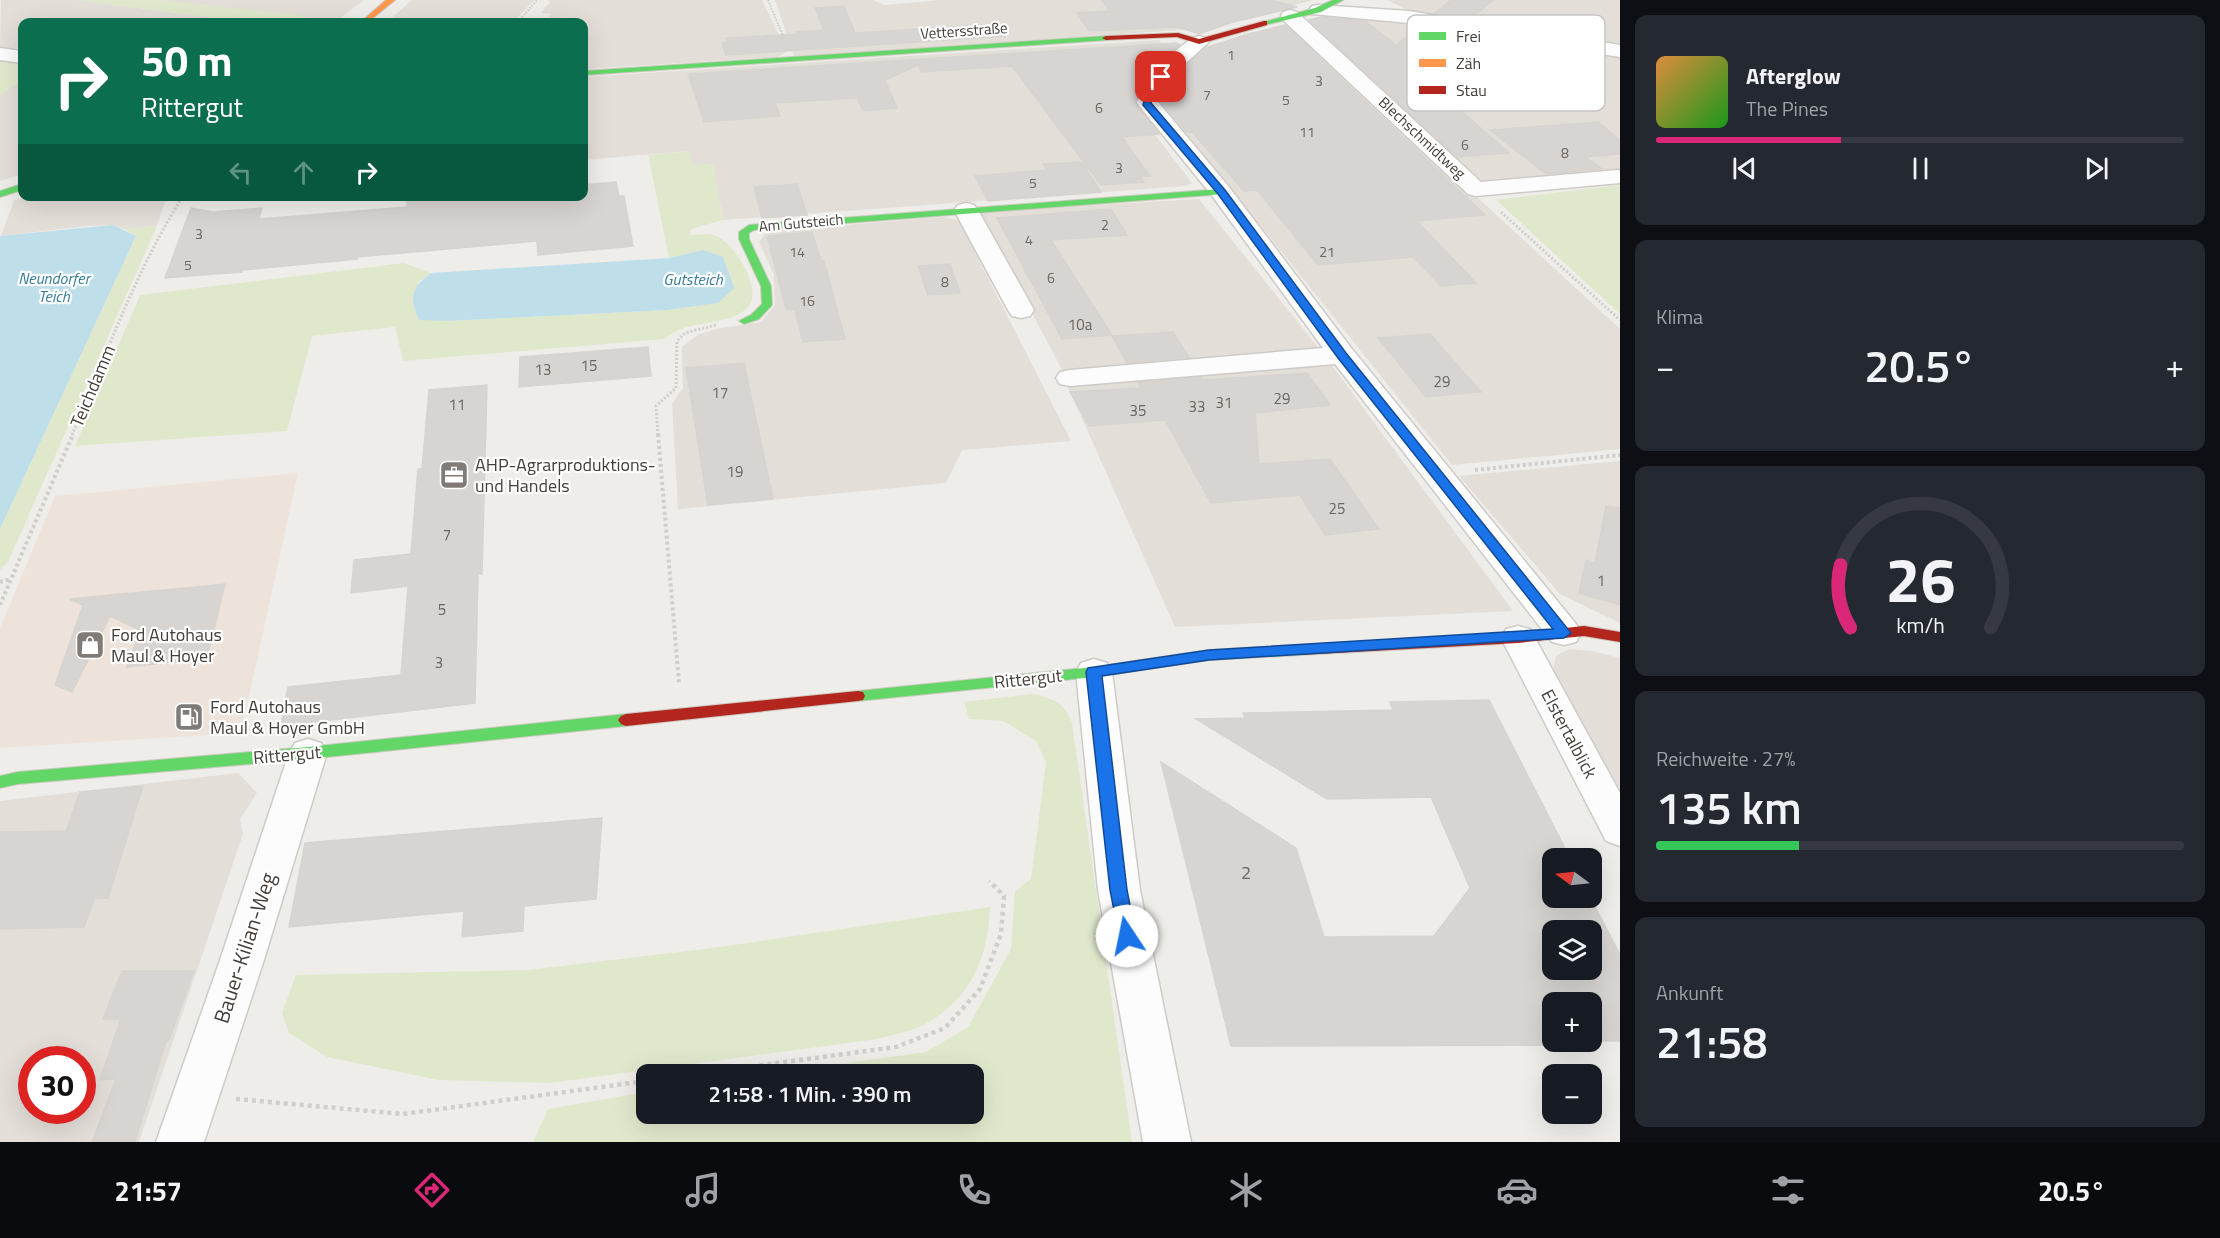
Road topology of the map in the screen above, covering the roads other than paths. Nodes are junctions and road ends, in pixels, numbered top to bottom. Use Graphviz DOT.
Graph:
graph roads {
  1 [pos="391,0"];
  2 [pos="1339,0"];
  3 [pos="1380,0"];
  4 [pos="1318,10"];
  5 [pos="1290,16"];
  6 [pos="1407,16"];
  7 [pos="1407,17"];
  8 [pos="369,18"];
  9 [pos="1199,42"];
  10 [pos="1605,49"];
  11 [pos="1620,51"];
  12 [pos="0,54"];
  13 [pos="18,56"];
  14 [pos="588,74"];
  15 [pos="1618,177"];
  16 [pos="18,188"];
  17 [pos="1221,192"];
  18 [pos="0,194"];
  19 [pos="966,210"];
  20 [pos="1021,310"];
  21 [pos="744,321"];
  22 [pos="1342,356"];
  23 [pos="1070,378"];
  24 [pos="1564,633"];
  25 [pos="1620,637"];
  26 [pos="1518,638"];
  27 [pos="1094,672"];
  28 [pos="308,753"];
  29 [pos="0,782"];
  30 [pos="1620,830"];
  31 [pos="180,1142"];
  32 [pos="1167,1142"];
  1 -- 8 [label="street"];
  2 -- 4 [label="street"];
  3 -- 6 [label="street"];
  4 -- 5 [label="street"];
  4 -- 7 [label="street"];
  5 -- 9 [label="street"];
  5 -- 15 [label="street, Blechschmidtweg"];
  9 -- 14 [label="street, Vettersstraße"];
  9 -- 17 [label="street"];
  10 -- 11 [label="street"];
  12 -- 13 [label="street"];
  16 -- 18 [label="street"];
  17 -- 19 [label="street, Am Gutsteich"];
  17 -- 22 [label="street"];
  19 -- 20 [label="street"];
  19 -- 21 [label="street, Am Gutsteich"];
  22 -- 23 [label="street"];
  22 -- 24 [label="street"];
  24 -- 25 [label="street, Rittergut"];
  24 -- 26 [label="street, Rittergut"];
  26 -- 27 [label="street, Rittergut"];
  26 -- 30 [label="street, Elstertalblick"];
  27 -- 28 [label="street, Rittergut"];
  27 -- 32 [label="street"];
  28 -- 29 [label="street, Rittergut"];
  28 -- 31 [label="street, Bauer-Kilian-Weg"];
}
